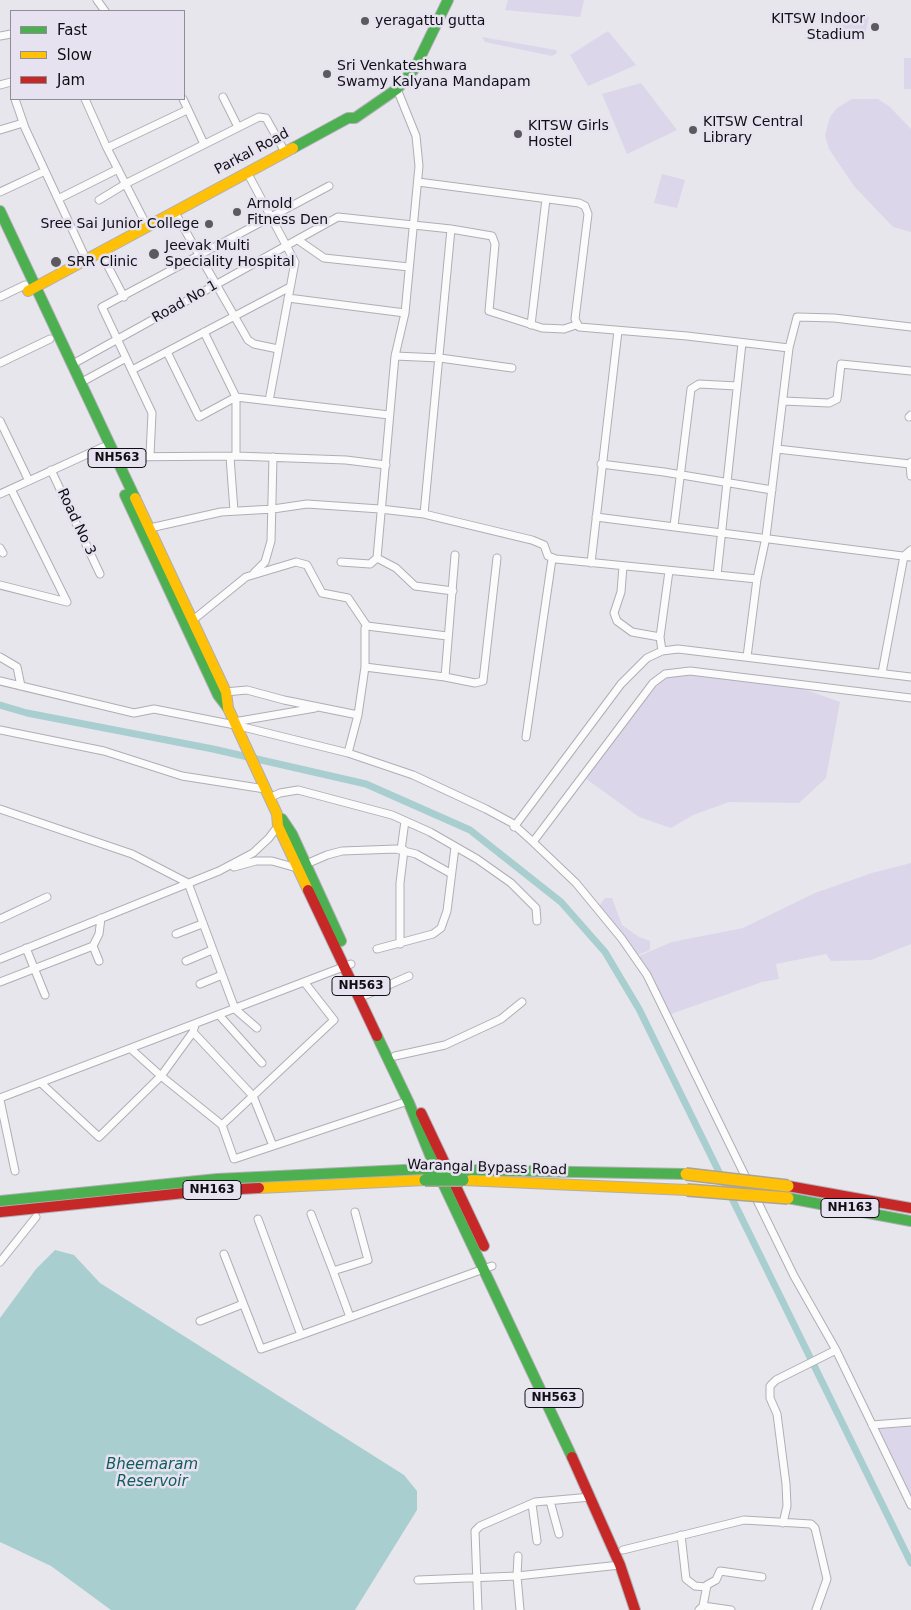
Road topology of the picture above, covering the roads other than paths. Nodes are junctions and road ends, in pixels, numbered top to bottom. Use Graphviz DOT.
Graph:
graph roads {
  1 [pos="448,0"];
  2 [pos="397,89"];
  3 [pos="224,97"];
  4 [pos="15,100"];
  5 [pos="85,100"];
  6 [pos="183,100"];
  7 [pos="187,110"];
  8 [pos="23,123"];
  9 [pos="238,127"];
  10 [pos="0,130"];
  11 [pos="204,144"];
  12 [pos="107,148"];
  13 [pos="285,152"];
  14 [pos="118,169"];
  15 [pos="45,172"];
  16 [pos="247,172"];
  17 [pos="418,182"];
  18 [pos="127,183"];
  19 [pos="329,186"];
  20 [pos="0,192"];
  21 [pos="58,199"];
  22 [pos="546,199"];
  23 [pos="99,200"];
  24 [pos="0,210"];
  25 [pos="174,211"];
  26 [pos="271,217"];
  27 [pos="413,225"];
  28 [pos="147,226"];
  29 [pos="450,229"];
  30 [pos="0,230"];
  31 [pos="298,240"];
  32 [pos="287,246"];
  33 [pos="100,251"];
  34 [pos="199,256"];
  35 [pos="86,259"];
  36 [pos="409,267"];
  37 [pos="216,285"];
  38 [pos="29,287"];
  39 [pos="290,287"];
  40 [pos="0,297"];
  41 [pos="124,297"];
  42 [pos="288,298"];
  43 [pos="405,313"];
  44 [pos="234,317"];
  45 [pos="530,325"];
  46 [pos="576,325"];
  47 [pos="911,327"];
  48 [pos="618,331"];
  49 [pos="204,332"];
  50 [pos="50,339"];
  51 [pos="117,339"];
  52 [pos="742,342"];
  53 [pos="789,348"];
  54 [pos="278,349"];
  55 [pos="167,352"];
  56 [pos="395,356"];
  57 [pos="126,358"];
  58 [pos="440,358"];
  59 [pos="0,363"];
  60 [pos="71,365"];
  61 [pos="512,368"];
  62 [pos="132,370"];
  63 [pos="911,371"];
  64 [pos="80,383"];
  65 [pos="737,386"];
  66 [pos="236,397"];
  67 [pos="269,401"];
  68 [pos="783,401"];
  69 [pos="389,415"];
  70 [pos="0,421"];
  71 [pos="103,447"];
  72 [pos="777,449"];
  73 [pos="150,455"];
  74 [pos="233,456"];
  75 [pos="116,457"];
  76 [pos="273,457"];
  77 [pos="910,463"];
  78 [pos="601,464"];
  79 [pos="386,465"];
  80 [pos="52,470"];
  81 [pos="680,475"];
  82 [pos="911,476"];
  83 [pos="29,481"];
  84 [pos="726,483"];
  85 [pos="12,489"];
  86 [pos="772,490"];
  87 [pos="0,494"];
  88 [pos="273,509"];
  89 [pos="380,509"];
  90 [pos="234,511"];
  91 [pos="424,514"];
  92 [pos="596,517"];
  93 [pos="674,526"];
  94 [pos="150,528"];
  95 [pos="721,532"];
  96 [pos="766,537"];
  97 [pos="911,550"];
  98 [pos="455,555"];
  99 [pos="907,557"];
  100 [pos="377,558"];
  101 [pos="497,558"];
  102 [pos="552,559"];
  103 [pos="341,562"];
  104 [pos="591,562"];
  105 [pos="623,566"];
  106 [pos="669,571"];
  107 [pos="100,574"];
  108 [pos="252,575"];
  109 [pos="717,575"];
  110 [pos="757,579"];
  111 [pos="0,585"];
  112 [pos="453,591"];
  113 [pos="193,620"];
  114 [pos="368,626"];
  115 [pos="447,636"];
  116 [pos="660,637"];
  117 [pos="662,650"];
  118 [pos="0,656"];
  119 [pos="747,657"];
  120 [pos="365,667"];
  121 [pos="882,673"];
  122 [pos="445,676"];
  123 [pos="911,677"];
  124 [pos="0,681"];
  125 [pos="20,686"];
  126 [pos="222,694"];
  127 [pos="911,698"];
  128 [pos="319,706"];
  129 [pos="358,715"];
  130 [pos="235,726"];
  131 [pos="0,730"];
  132 [pos="526,737"];
  133 [pos="348,753"];
  134 [pos="265,789"];
  135 [pos="0,809"];
  136 [pos="277,820"];
  137 [pos="405,821"];
  138 [pos="514,827"];
  139 [pos="533,842"];
  140 [pos="455,847"];
  141 [pos="402,850"];
  142 [pos="302,867"];
  143 [pos="219,871"];
  144 [pos="450,872"];
  145 [pos="188,883"];
  146 [pos="47,897"];
  147 [pos="101,918"];
  148 [pos="0,919"];
  149 [pos="537,921"];
  150 [pos="202,924"];
  151 [pos="176,934"];
  152 [pos="400,944"];
  153 [pos="94,946"];
  154 [pos="26,948"];
  155 [pos="377,949"];
  156 [pos="212,950"];
  157 [pos="0,959"];
  158 [pos="99,961"];
  159 [pos="186,961"];
  160 [pos="348,966"];
  161 [pos="34,969"];
  162 [pos="222,975"];
  163 [pos="409,976"];
  164 [pos="0,982"];
  165 [pos="305,983"];
  166 [pos="200,984"];
  167 [pos="44,995"];
  168 [pos="366,995"];
  169 [pos="522,1002"];
  170 [pos="235,1009"];
  171 [pos="219,1016"];
  172 [pos="194,1028"];
  173 [pos="257,1028"];
  174 [pos="131,1049"];
  175 [pos="395,1056"];
  176 [pos="262,1063"];
  177 [pos="160,1076"];
  178 [pos="40,1083"];
  179 [pos="253,1096"];
  180 [pos="0,1099"];
  181 [pos="408,1101"];
  182 [pos="222,1125"];
  183 [pos="273,1146"];
  184 [pos="15,1170"];
  185 [pos="424,1174"];
  186 [pos="466,1175"];
  187 [pos="0,1201"];
  188 [pos="911,1208"];
  189 [pos="0,1212"];
  190 [pos="355,1212"];
  191 [pos="310,1214"];
  192 [pos="36,1216"];
  193 [pos="258,1219"];
  194 [pos="911,1221"];
  195 [pos="224,1254"];
  196 [pos="0,1262"];
  197 [pos="489,1267"];
  198 [pos="333,1271"];
  199 [pos="243,1304"];
  200 [pos="350,1317"];
  201 [pos="200,1321"];
  202 [pos="301,1335"];
  203 [pos="836,1350"];
  204 [pos="911,1422"];
  205 [pos="872,1425"];
  206 [pos="591,1497"];
  207 [pos="550,1501"];
  208 [pos="532,1504"];
  209 [pos="911,1504"];
  210 [pos="783,1523"];
  211 [pos="559,1534"];
  212 [pos="682,1535"];
  213 [pos="537,1541"];
  214 [pos="624,1550"];
  215 [pos="518,1556"];
  216 [pos="620,1565"];
  217 [pos="517,1576"];
  218 [pos="762,1577"];
  219 [pos="476,1578"];
  220 [pos="418,1580"];
  221 [pos="706,1587"];
  222 [pos="701,1608"];
  223 [pos="478,1610"];
  224 [pos="520,1610"];
  225 [pos="635,1610"];
  226 [pos="644,1610"];
  227 [pos="731,1610"];
  228 [pos="816,1610"];
  1 -- 2 [label="main road, Parkal Road"];
  2 -- 13 [label="main road, Parkal Road"];
  2 -- 17 [label="street"];
  3 -- 9 [label="street"];
  4 -- 8 [label="street"];
  5 -- 12 [label="street"];
  6 -- 7 [label="street"];
  7 -- 11 [label="street"];
  7 -- 12 [label="street"];
  8 -- 10 [label="street"];
  8 -- 15 [label="street"];
  9 -- 11 [label="street"];
  9 -- 13 [label="street"];
  11 -- 18 [label="street"];
  12 -- 14 [label="street"];
  13 -- 16 [label="main road, Parkal Road"];
  14 -- 18 [label="street"];
  14 -- 21 [label="street"];
  15 -- 20 [label="street"];
  15 -- 21 [label="street"];
  16 -- 25 [label="main road, Parkal Road"];
  16 -- 26 [label="street"];
  17 -- 22 [label="street"];
  17 -- 27 [label="street"];
  18 -- 23 [label="street"];
  18 -- 28 [label="street"];
  19 -- 26 [label="street"];
  21 -- 35 [label="street"];
  22 -- 45 [label="street"];
  22 -- 46 [label="street"];
  24 -- 38 [label="main road, NH563"];
  25 -- 28 [label="main road, Parkal Road"];
  25 -- 34 [label="street"];
  26 -- 32 [label="street"];
  26 -- 34 [label="street"];
  27 -- 29 [label="street, Road No 1"];
  27 -- 31 [label="street, Road No 1"];
  27 -- 36 [label="street"];
  28 -- 33 [label="main road, Parkal Road"];
  29 -- 45 [label="street, Road No 1"];
  29 -- 58 [label="street"];
  30 -- 38 [label="main road, NH563"];
  31 -- 32 [label="street, Road No 1"];
  31 -- 36 [label="street"];
  32 -- 37 [label="street, Road No 1"];
  32 -- 39 [label="street"];
  33 -- 35 [label="main road, Parkal Road"];
  33 -- 41 [label="street"];
  34 -- 37 [label="street"];
  34 -- 41 [label="street"];
  35 -- 38 [label="main road, Parkal Road"];
  36 -- 43 [label="street"];
  37 -- 44 [label="street"];
  37 -- 51 [label="street, Road No 1"];
  38 -- 40 [label="street, Parkal Road"];
  38 -- 50 [label="main road, NH563"];
  38 -- 60 [label="main road, NH563"];
  39 -- 42 [label="street"];
  39 -- 44 [label="street"];
  41 -- 51 [label="street"];
  42 -- 43 [label="street"];
  42 -- 54 [label="street"];
  43 -- 56 [label="street"];
  44 -- 49 [label="street"];
  44 -- 54 [label="street"];
  45 -- 46 [label="street"];
  46 -- 48 [label="street"];
  47 -- 53 [label="street"];
  48 -- 52 [label="street"];
  48 -- 78 [label="street"];
  49 -- 55 [label="street"];
  49 -- 66 [label="street"];
  50 -- 59 [label="street"];
  50 -- 71 [label="main road, NH563"];
  51 -- 57 [label="street"];
  51 -- 60 [label="street, Road No 1"];
  52 -- 53 [label="street"];
  52 -- 65 [label="street"];
  53 -- 68 [label="street"];
  54 -- 67 [label="street"];
  55 -- 62 [label="street"];
  55 -- 66 [label="street"];
  56 -- 58 [label="street"];
  56 -- 69 [label="street"];
  57 -- 62 [label="street"];
  57 -- 64 [label="street"];
  58 -- 61 [label="street"];
  58 -- 91 [label="street"];
  60 -- 64 [label="main road, NH563"];
  62 -- 73 [label="street"];
  63 -- 68 [label="street"];
  64 -- 75 [label="main road, NH563"];
  65 -- 81 [label="street"];
  65 -- 84 [label="street"];
  66 -- 67 [label="street"];
  66 -- 74 [label="street"];
  67 -- 69 [label="street"];
  68 -- 72 [label="street"];
  69 -- 79 [label="street"];
  70 -- 83 [label="street"];
  71 -- 80 [label="street"];
  71 -- 126 [label="main road, NH563"];
  72 -- 77 [label="street"];
  72 -- 86 [label="street"];
  73 -- 74 [label="street"];
  73 -- 75 [label="street"];
  74 -- 76 [label="street"];
  74 -- 90 [label="street"];
  75 -- 94 [label="main road, NH563"];
  76 -- 79 [label="street"];
  76 -- 88 [label="street"];
  77 -- 82 [label="street"];
  78 -- 81 [label="street"];
  78 -- 92 [label="street"];
  79 -- 89 [label="street"];
  80 -- 83 [label="street"];
  80 -- 107 [label="street, Road No 3"];
  81 -- 84 [label="street"];
  81 -- 93 [label="street"];
  83 -- 85 [label="street"];
  84 -- 86 [label="street"];
  84 -- 95 [label="street"];
  85 -- 87 [label="street"];
  85 -- 111 [label="street"];
  86 -- 96 [label="street"];
  88 -- 89 [label="street"];
  88 -- 90 [label="street"];
  88 -- 108 [label="street"];
  89 -- 91 [label="street"];
  89 -- 100 [label="street"];
  90 -- 94 [label="street"];
  91 -- 102 [label="street"];
  92 -- 93 [label="street"];
  92 -- 104 [label="street"];
  93 -- 95 [label="street"];
  94 -- 113 [label="main road, NH563"];
  95 -- 96 [label="street"];
  95 -- 109 [label="street"];
  96 -- 99 [label="street"];
  96 -- 110 [label="street"];
  97 -- 99 [label="street"];
  98 -- 112 [label="street"];
  99 -- 121 [label="street"];
  100 -- 103 [label="street"];
  100 -- 112 [label="street"];
  101 -- 122 [label="street"];
  102 -- 104 [label="street"];
  102 -- 132 [label="street"];
  104 -- 105 [label="street"];
  105 -- 106 [label="street"];
  105 -- 116 [label="street"];
  106 -- 109 [label="street"];
  106 -- 116 [label="street"];
  108 -- 113 [label="street"];
  108 -- 114 [label="street"];
  109 -- 110 [label="street"];
  110 -- 119 [label="street"];
  112 -- 115 [label="street"];
  113 -- 126 [label="main road, NH563"];
  114 -- 115 [label="street"];
  114 -- 120 [label="street"];
  115 -- 122 [label="street"];
  116 -- 117 [label="street"];
  117 -- 119 [label="street"];
  117 -- 138 [label="street"];
  118 -- 125 [label="street"];
  119 -- 121 [label="street"];
  120 -- 122 [label="street"];
  120 -- 129 [label="street"];
  121 -- 123 [label="street"];
  124 -- 125 [label="street"];
  125 -- 130 [label="street"];
  126 -- 128 [label="street"];
  126 -- 130 [label="main road, NH563"];
  127 -- 139 [label="street"];
  128 -- 129 [label="street"];
  128 -- 130 [label="street"];
  129 -- 133 [label="street"];
  130 -- 133 [label="street"];
  130 -- 134 [label="main road, NH563"];
  131 -- 134 [label="street"];
  133 -- 138 [label="street"];
  134 -- 136 [label="main road, NH563"];
  134 -- 137 [label="street"];
  135 -- 145 [label="street"];
  136 -- 142 [label="main road, NH563"];
  136 -- 143 [label="street"];
  137 -- 140 [label="street"];
  137 -- 141 [label="street"];
  138 -- 139 [label="street"];
  139 -- 203 [label="street"];
  140 -- 144 [label="street"];
  140 -- 149 [label="street"];
  141 -- 142 [label="street"];
  141 -- 144 [label="street"];
  141 -- 152 [label="street"];
  142 -- 143 [label="street"];
  142 -- 160 [label="main road, NH563"];
  143 -- 145 [label="street"];
  144 -- 152 [label="street"];
  145 -- 147 [label="street"];
  145 -- 150 [label="street"];
  146 -- 148 [label="street"];
  147 -- 153 [label="street"];
  147 -- 154 [label="street"];
  150 -- 151 [label="street"];
  150 -- 156 [label="street"];
  152 -- 155 [label="street"];
  153 -- 158 [label="street"];
  153 -- 161 [label="street"];
  154 -- 157 [label="street"];
  154 -- 161 [label="street"];
  156 -- 159 [label="street"];
  156 -- 162 [label="street"];
  160 -- 165 [label="street"];
  160 -- 168 [label="main road, NH563"];
  160 -- 181 [label="main road, NH563"];
  161 -- 164 [label="street"];
  161 -- 167 [label="street"];
  162 -- 166 [label="street"];
  162 -- 170 [label="street"];
  163 -- 168 [label="street"];
  165 -- 170 [label="street"];
  165 -- 179 [label="street"];
  168 -- 175 [label="main road, NH563"];
  169 -- 175 [label="street"];
  170 -- 171 [label="street"];
  170 -- 173 [label="street"];
  171 -- 172 [label="street"];
  171 -- 176 [label="street"];
  172 -- 174 [label="street"];
  172 -- 177 [label="street"];
  172 -- 179 [label="street"];
  174 -- 177 [label="street"];
  174 -- 178 [label="street"];
  175 -- 197 [label="main road, NH563"];
  177 -- 178 [label="street"];
  177 -- 182 [label="street"];
  178 -- 180 [label="street"];
  179 -- 182 [label="street"];
  179 -- 183 [label="street"];
  180 -- 184 [label="street"];
  181 -- 183 [label="street"];
  181 -- 197 [label="main road, NH563"];
  182 -- 183 [label="street"];
  185 -- 186 [label="main road, Warangal Bypass Road / NH163, bridge"];
  185 -- 187 [label="main road, Warangal Bypass Road / NH163"];
  185 -- 189 [label="main road, Warangal Bypass Road / NH163"];
  186 -- 188 [label="main road, Warangal Bypass Road / NH163, bridge"];
  186 -- 194 [label="main road, Warangal Bypass Road / NH163, bridge"];
  190 -- 198 [label="street"];
  191 -- 198 [label="street"];
  192 -- 196 [label="street"];
  193 -- 202 [label="street"];
  195 -- 199 [label="street"];
  197 -- 200 [label="street"];
  197 -- 206 [label="main road, NH563"];
  197 -- 214 [label="main road, NH563"];
  198 -- 200 [label="street"];
  199 -- 201 [label="street"];
  199 -- 202 [label="street"];
  200 -- 202 [label="street"];
  203 -- 205 [label="street"];
  203 -- 210 [label="street"];
  204 -- 205 [label="street"];
  205 -- 209 [label="street"];
  206 -- 207 [label="street"];
  206 -- 216 [label="main road, NH563"];
  207 -- 208 [label="street"];
  207 -- 211 [label="street"];
  208 -- 213 [label="street"];
  208 -- 219 [label="street"];
  210 -- 212 [label="street"];
  210 -- 228 [label="street"];
  212 -- 214 [label="street"];
  212 -- 221 [label="street"];
  214 -- 226 [label="main road, NH563"];
  215 -- 217 [label="street"];
  216 -- 217 [label="street"];
  216 -- 225 [label="main road, NH563"];
  217 -- 219 [label="street"];
  217 -- 224 [label="street"];
  218 -- 221 [label="street"];
  219 -- 220 [label="street"];
  219 -- 223 [label="street"];
  221 -- 222 [label="street"];
  222 -- 227 [label="street"];
}
